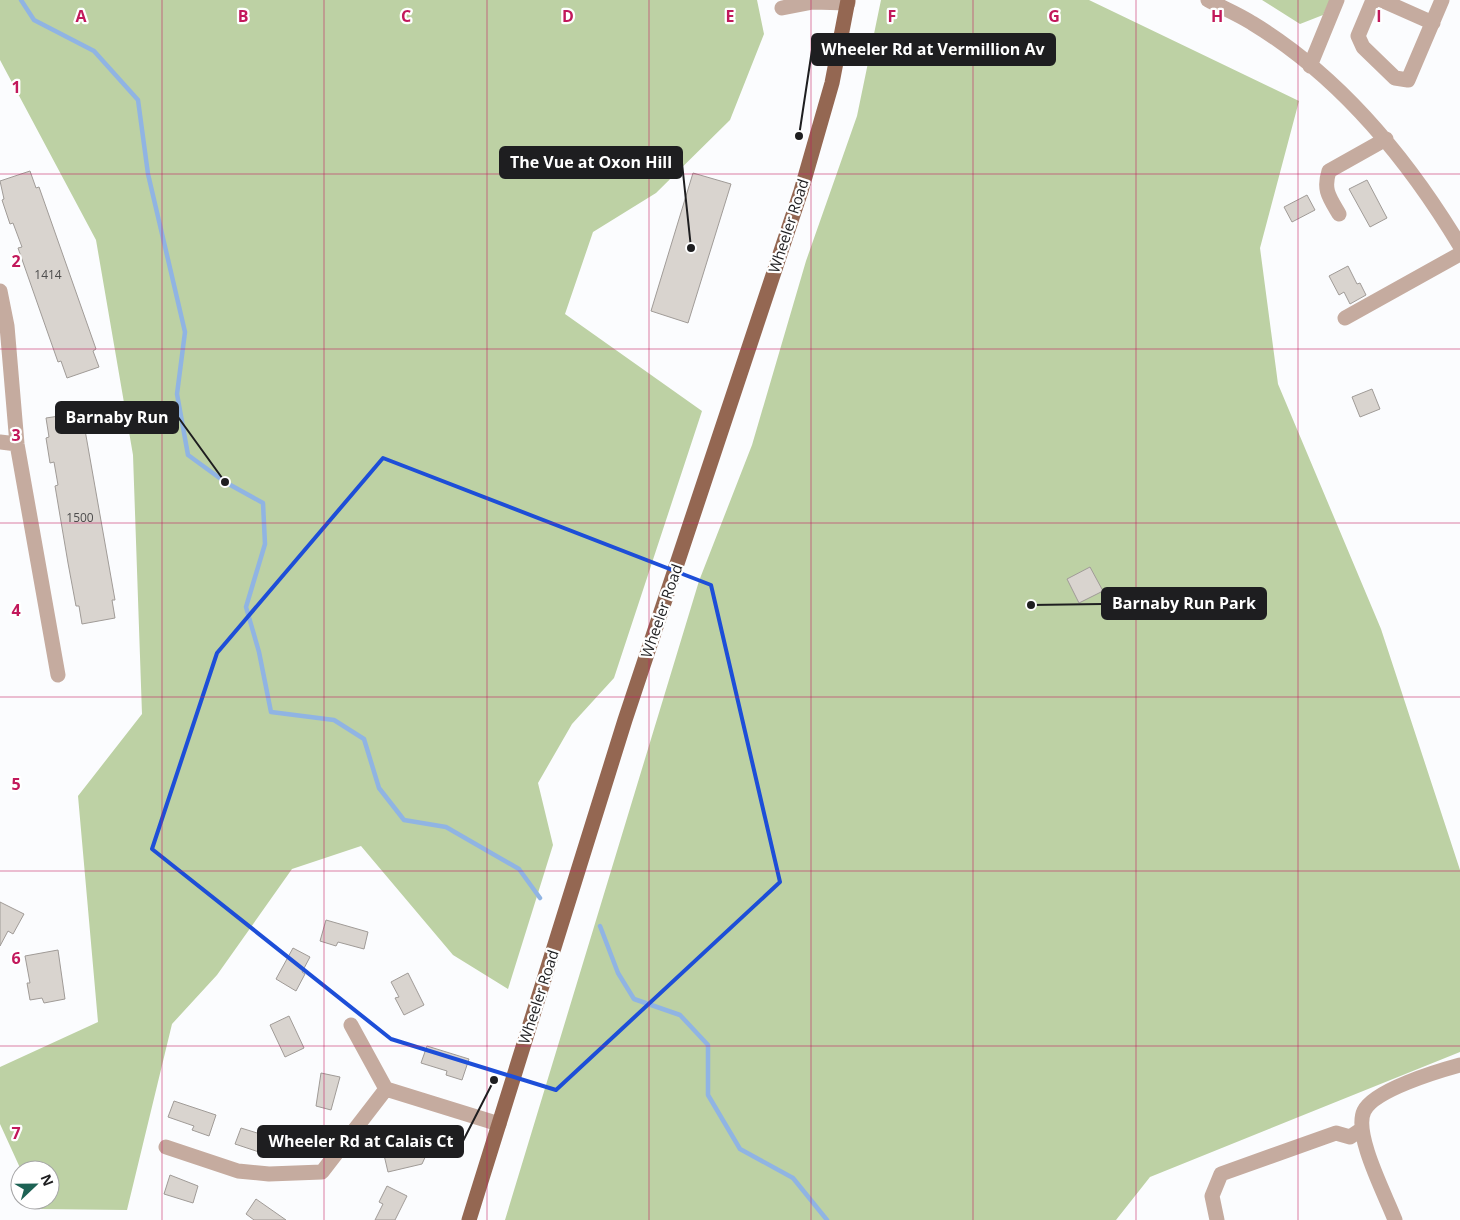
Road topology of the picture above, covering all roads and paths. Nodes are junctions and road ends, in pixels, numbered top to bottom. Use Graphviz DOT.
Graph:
graph roads {
  1 [pos="1208,0"];
  2 [pos="1337,0"];
  3 [pos="1372,0"];
  4 [pos="1381,0"];
  5 [pos="1442,0"];
  6 [pos="848,2"];
  7 [pos="782,8"];
  8 [pos="1433,22"];
  9 [pos="1310,66"];
  10 [pos="1386,139"];
  11 [pos="1339,214"];
  12 [pos="1460,246"];
  13 [pos="1460,254"];
  14 [pos="0,291"];
  15 [pos="1345,318"];
  16 [pos="0,442"];
  17 [pos="17,444"];
  18 [pos="58,675"];
  19 [pos="351,1024"];
  20 [pos="1460,1065"];
  21 [pos="386,1089"];
  22 [pos="499,1124"];
  23 [pos="1362,1129"];
  24 [pos="166,1147"];
  25 [pos="469,1220"];
  26 [pos="1217,1220"];
  27 [pos="1395,1220"];
  1 -- 9 [label="street"];
  2 -- 9 [label="street"];
  3 -- 8 [label="street"];
  4 -- 8 [label="street"];
  5 -- 8 [label="street"];
  6 -- 7 [label="street"];
  6 -- 22 [label="main road, Wheeler Road"];
  9 -- 10 [label="street"];
  10 -- 11 [label="street"];
  10 -- 12 [label="street"];
  13 -- 15 [label="street"];
  14 -- 17 [label="street"];
  16 -- 17 [label="street"];
  17 -- 18 [label="street"];
  19 -- 21 [label="street"];
  20 -- 23 [label="street"];
  21 -- 22 [label="street"];
  21 -- 24 [label="street"];
  22 -- 25 [label="main road, Wheeler Road"];
  23 -- 26 [label="street"];
  23 -- 27 [label="street"];
}
